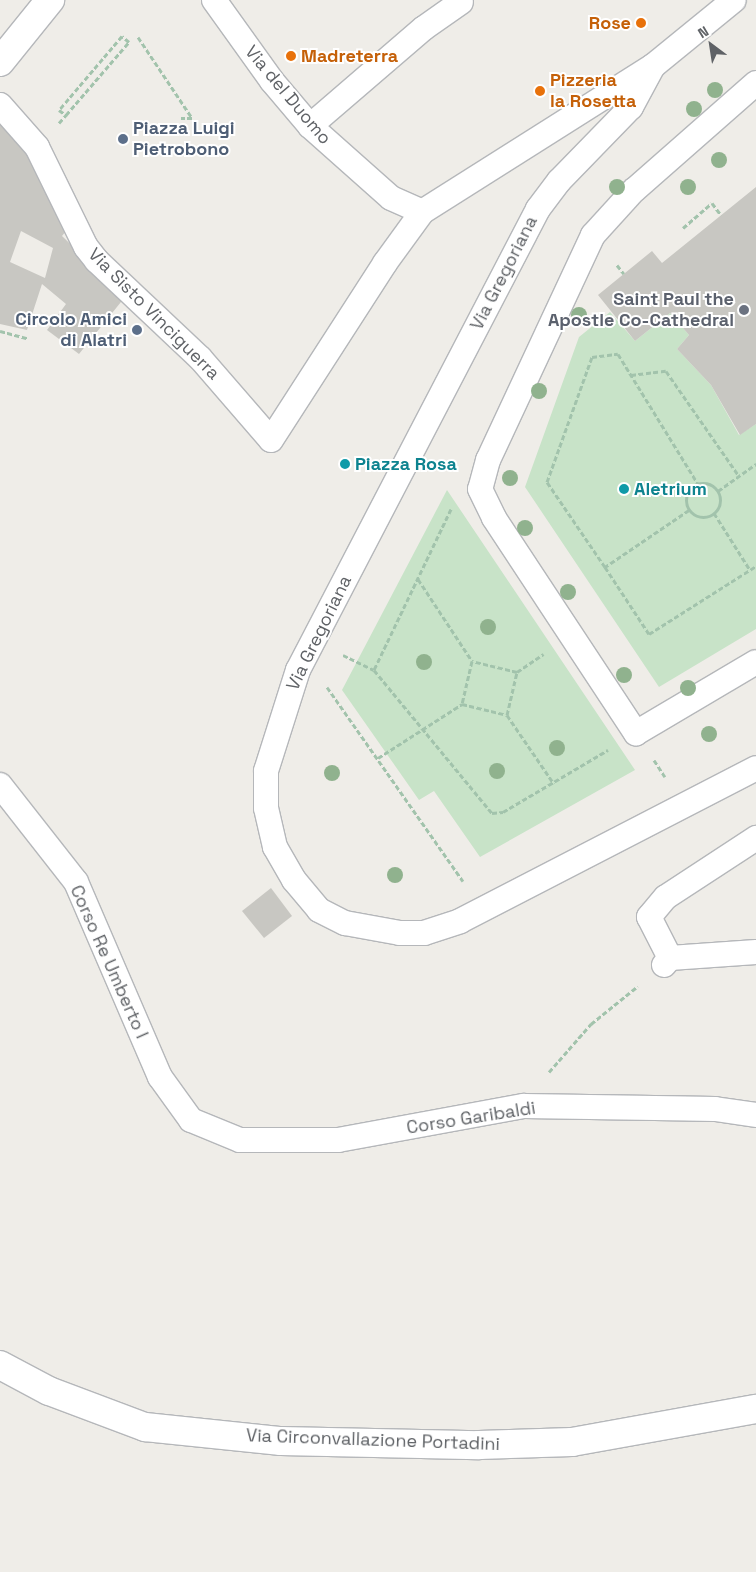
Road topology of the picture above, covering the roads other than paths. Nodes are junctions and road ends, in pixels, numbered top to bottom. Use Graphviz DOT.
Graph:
graph roads {
  1 [pos="214,0"];
  2 [pos="734,0"];
  3 [pos="49,1"];
  4 [pos="461,2"];
  5 [pos="0,62"];
  6 [pos="653,66"];
  7 [pos="756,83"];
  8 [pos="0,105"];
  9 [pos="310,126"];
  10 [pos="422,212"];
  11 [pos="756,662"];
  12 [pos="754,775"];
  13 [pos="0,785"];
  14 [pos="756,838"];
  15 [pos="756,952"];
  16 [pos="756,1115"];
  17 [pos="191,1120"];
  18 [pos="0,1365"];
  19 [pos="756,1409"];
  1 -- 9 [label="lane, Via del Duomo"];
  2 -- 6 [label="lane"];
  3 -- 5 [label="street"];
  4 -- 9 [label="lane"];
  6 -- 10 [label="lane"];
  6 -- 12 [label="lane, Via Gregoriana"];
  7 -- 11 [label="lane"];
  8 -- 10 [label="lane, Via Sisto Vinciguerra"];
  9 -- 10 [label="lane, Via del Duomo"];
  13 -- 17 [label="lane, Corso Re Umberto I"];
  14 -- 15 [label="lane"];
  16 -- 17 [label="lane, Corso Garibaldi"];
  18 -- 19 [label="street, Via Circonvallazione Portadini"];
}
